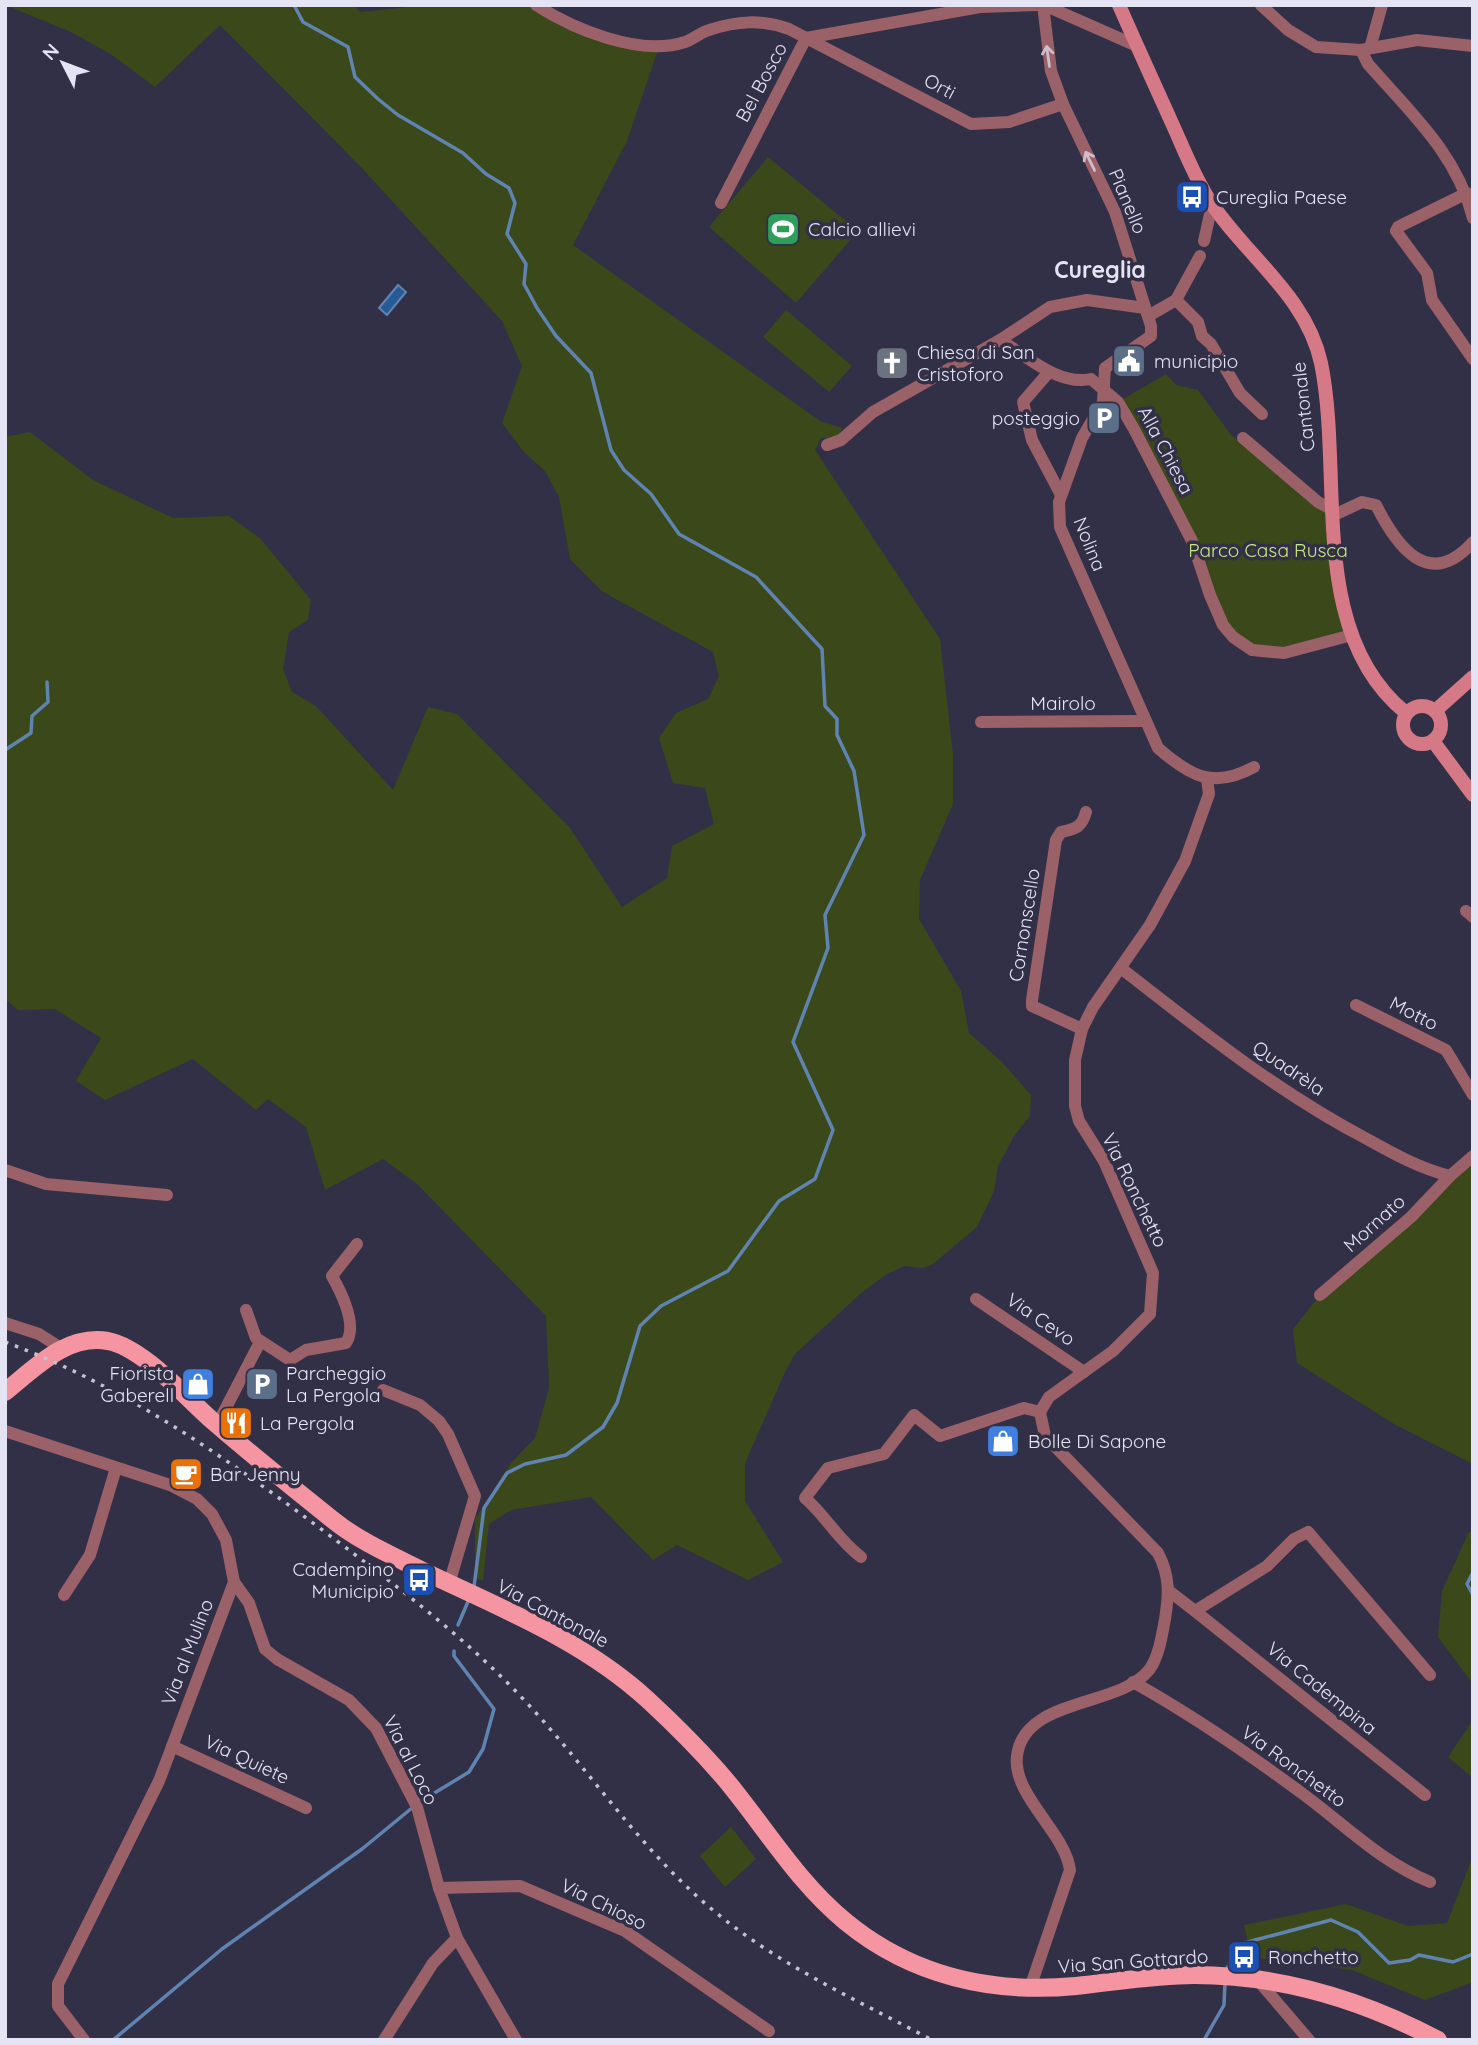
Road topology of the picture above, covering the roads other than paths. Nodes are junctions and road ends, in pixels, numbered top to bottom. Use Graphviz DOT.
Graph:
graph roads {
  1 [pos="536,5"];
  2 [pos="1037,5"];
  3 [pos="1044,5"];
  4 [pos="1119,5"];
  5 [pos="1261,5"];
  6 [pos="1382,5"];
  7 [pos="806,38"];
  8 [pos="1137,46"];
  9 [pos="1473,46"];
  10 [pos="1365,49"];
  11 [pos="1063,104"];
  12 [pos="1467,193"];
  13 [pos="721,203"];
  14 [pos="1212,205"];
  15 [pos="1473,218"];
  16 [pos="1203,241"];
  17 [pos="1200,256"];
  18 [pos="1176,300"];
  19 [pos="1148,311"];
  20 [pos="1000,340"];
  21 [pos="1473,359"];
  22 [pos="1049,372"];
  23 [pos="1105,389"];
  24 [pos="1262,414"];
  25 [pos="1243,438"];
  26 [pos="827,445"];
  27 [pos="1060,495"];
  28 [pos="1332,512"];
  29 [pos="1473,542"];
  30 [pos="1352,635"];
  31 [pos="1473,677"];
  32 [pos="1435,711"];
  33 [pos="1406,713"];
  34 [pos="1145,721"];
  35 [pos="981,722"];
  36 [pos="1433,741"];
  37 [pos="1254,767"];
  38 [pos="1207,778"];
  39 [pos="1473,795"];
  40 [pos="1086,812"];
  41 [pos="1122,969"];
  42 [pos="1356,1004"];
  43 [pos="1082,1029"];
  44 [pos="1473,1095"];
  45 [pos="1473,1156"];
  46 [pos="5,1170"];
  47 [pos="1450,1175"];
  48 [pos="167,1195"];
  49 [pos="357,1244"];
  50 [pos="1320,1295"];
  51 [pos="976,1298"];
  52 [pos="246,1310"];
  53 [pos="5,1323"];
  54 [pos="260,1342"];
  55 [pos="61,1348"];
  56 [pos="1084,1371"];
  57 [pos="383,1390"];
  58 [pos="5,1392"];
  59 [pos="1040,1412"];
  60 [pos="217,1425"];
  61 [pos="5,1431"];
  62 [pos="116,1468"];
  63 [pos="861,1557"];
  64 [pos="234,1582"];
  65 [pos="455,1586"];
  66 [pos="1169,1591"];
  67 [pos="64,1595"];
  68 [pos="1195,1611"];
  69 [pos="1430,1675"];
  70 [pos="1133,1682"];
  71 [pos="172,1746"];
  72 [pos="1425,1795"];
  73 [pos="306,1808"];
  74 [pos="1430,1882"];
  75 [pos="439,1888"];
  76 [pos="457,1938"];
  77 [pos="1256,1979"];
  78 [pos="1030,1988"];
  79 [pos="769,2031"];
  80 [pos="84,2040"];
  81 [pos="384,2040"];
  82 [pos="516,2040"];
  83 [pos="1309,2040"];
  84 [pos="1438,2040"];
  1 -- 7 [label="street, Orti"];
  2 -- 7 [label="street, Bel Bosco"];
  3 -- 8 [label="street"];
  11 -- 3 [label="street, Pianello, one-way"];
  4 -- 8 [label="street, Cantonale"];
  5 -- 10 [label="street"];
  6 -- 10 [label="street"];
  7 -- 11 [label="street, Orti"];
  7 -- 13 [label="street, Bel Bosco"];
  8 -- 14 [label="street, Cantonale"];
  9 -- 10 [label="street"];
  10 -- 12 [label="street"];
  19 -- 11 [label="street, Pianello, one-way"];
  12 -- 15 [label="street"];
  12 -- 21 [label="street"];
  14 -- 16 [label="street"];
  14 -- 28 [label="street, Cantonale"];
  17 -- 18 [label="street"];
  18 -- 19 [label="street"];
  18 -- 24 [label="street"];
  19 -- 20 [label="street"];
  19 -- 23 [label="street, Nolina"];
  20 -- 22 [label="street"];
  20 -- 26 [label="street"];
  22 -- 23 [label="street"];
  22 -- 27 [label="street"];
  23 -- 27 [label="street, Nolina"];
  23 -- 30 [label="street, Alla Chiesa"];
  25 -- 28 [label="street"];
  27 -- 34 [label="street, Nolina"];
  28 -- 29 [label="street"];
  28 -- 30 [label="street, Cantonale"];
  30 -- 33 [label="street, Cantonale"];
  31 -- 32 [label="street"];
  32 -- 33 [label="street"];
  32 -- 36 [label="street"];
  33 -- 36 [label="street"];
  34 -- 35 [label="street, Mairolo"];
  34 -- 38 [label="street, Nolina"];
  36 -- 39 [label="street"];
  37 -- 38 [label="street"];
  38 -- 41 [label="street"];
  40 -- 43 [label="street, Cornonscello"];
  41 -- 43 [label="street"];
  41 -- 47 [label="street, Quadrèla"];
  42 -- 44 [label="street, Motto"];
  43 -- 56 [label="street, Via Ronchetto"];
  45 -- 47 [label="street, Mornato"];
  46 -- 48 [label="street"];
  47 -- 50 [label="street, Mornato"];
  49 -- 54 [label="street"];
  51 -- 56 [label="street, Via Cevo"];
  52 -- 54 [label="street"];
  53 -- 55 [label="street"];
  54 -- 60 [label="street"];
  55 -- 58 [label="main road, Via Cantonale"];
  55 -- 60 [label="main road, Via Cantonale"];
  56 -- 59 [label="street, Via Ronchetto"];
  57 -- 65 [label="street"];
  59 -- 63 [label="street"];
  59 -- 66 [label="street"];
  60 -- 65 [label="main road, Via Cantonale"];
  61 -- 62 [label="street, Via al Mulino"];
  62 -- 64 [label="street, Via al Mulino"];
  62 -- 67 [label="street"];
  64 -- 71 [label="street, Via al Mulino"];
  64 -- 75 [label="street, Via al Loco"];
  65 -- 78 [label="main road, Via Cantonale"];
  66 -- 68 [label="street"];
  66 -- 70 [label="street"];
  68 -- 69 [label="street"];
  68 -- 72 [label="street, Via Cadempina"];
  70 -- 74 [label="street, Via Ronchetto"];
  70 -- 78 [label="street"];
  71 -- 73 [label="street, Via Quiete"];
  71 -- 80 [label="street, Via al Mulino"];
  75 -- 76 [label="street, Via al Loco"];
  75 -- 79 [label="street, Via Chioso"];
  76 -- 81 [label="street"];
  76 -- 82 [label="street, Via al Loco"];
  77 -- 78 [label="main road, Via San Gottardo"];
  77 -- 83 [label="street"];
  77 -- 84 [label="main road, Via San Gottardo"];
}
